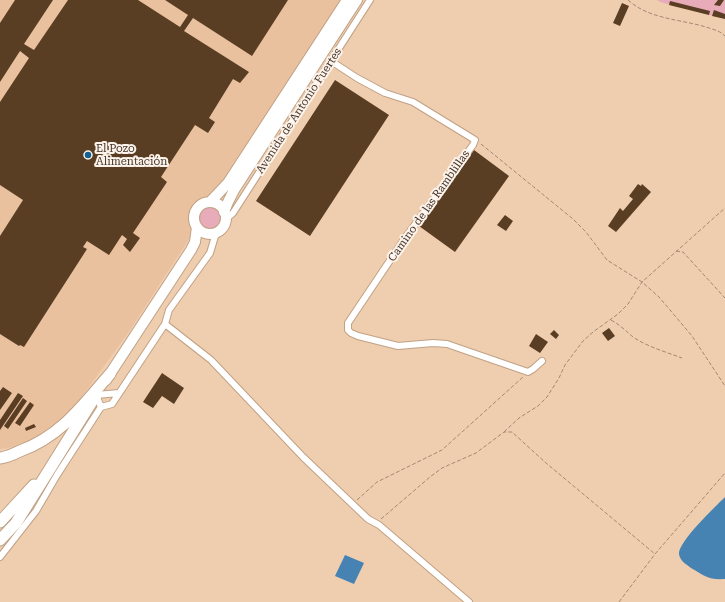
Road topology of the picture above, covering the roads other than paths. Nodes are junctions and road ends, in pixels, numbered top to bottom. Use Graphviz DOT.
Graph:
graph roads {
  1 [pos="347,0"];
  2 [pos="357,0"];
  3 [pos="370,0"];
  4 [pos="331,61"];
  5 [pos="210,202"];
  6 [pos="225,216"];
  7 [pos="197,227"];
  8 [pos="213,233"];
  9 [pos="191,250"];
  10 [pos="165,324"];
  11 [pos="542,361"];
  12 [pos="110,374"];
  13 [pos="119,393"];
  14 [pos="96,395"];
  15 [pos="102,407"];
  16 [pos="60,454"];
  17 [pos="0,458"];
  18 [pos="33,496"];
  19 [pos="0,522"];
  20 [pos="0,534"];
  21 [pos="0,540"];
  22 [pos="0,557"];
  23 [pos="469,602"];
  1 -- 5 [label="main road, Avenida de Antonio Fuertes"];
  2 -- 6 [label="main road, Avenida de Antonio Fuertes"];
  3 -- 4 [label="street, Avenida de Antonio Fuertes"];
  4 -- 6 [label="street, Avenida de Antonio Fuertes"];
  4 -- 11 [label="street, Camino de las Ramblillas"];
  5 -- 6 [label="main road"];
  5 -- 7 [label="main road"];
  6 -- 8 [label="main road"];
  7 -- 8 [label="main road"];
  7 -- 9 [label="main road"];
  8 -- 9 [label="main road"];
  8 -- 10 [label="street"];
  9 -- 12 [label="main road"];
  10 -- 13 [label="street"];
  10 -- 23 [label="street"];
  12 -- 14 [label="main road"];
  12 -- 17 [label="highway"];
  13 -- 14 [label="street"];
  13 -- 15 [label="street"];
  14 -- 15 [label="street"];
  14 -- 16 [label="highway"];
  15 -- 22 [label="street"];
  16 -- 18 [label="highway"];
  16 -- 19 [label="highway"];
  18 -- 20 [label="highway"];
  18 -- 21 [label="highway"];
}
